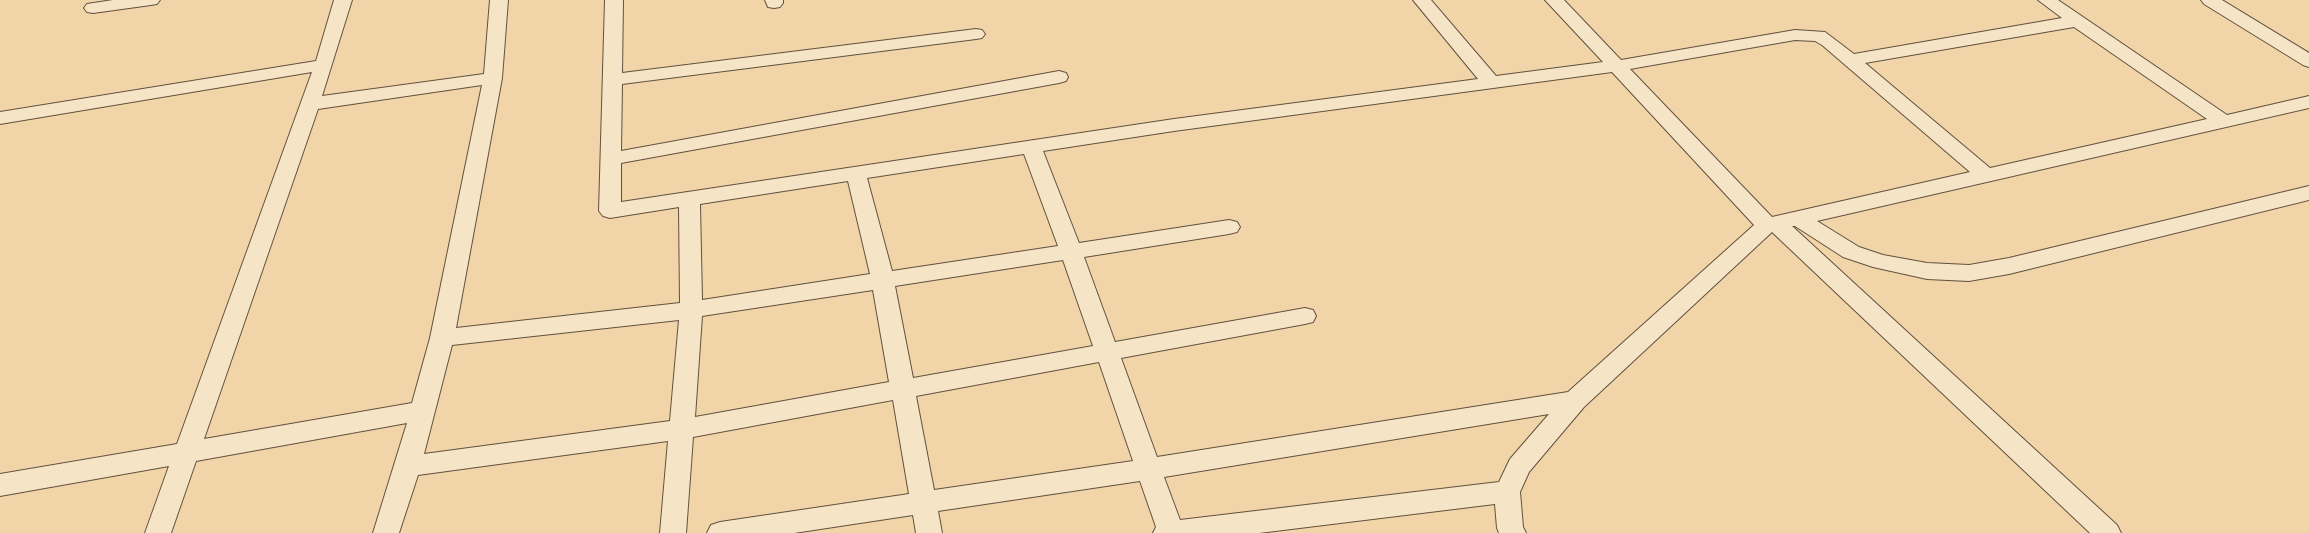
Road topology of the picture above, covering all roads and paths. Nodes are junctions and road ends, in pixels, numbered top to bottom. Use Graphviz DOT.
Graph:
graph roads {
  1 [pos="151,0"];
  2 [pos="343,0"];
  3 [pos="499,0"];
  4 [pos="614,0"];
  5 [pos="1422,0"];
  6 [pos="1554,0"];
  7 [pos="2047,0"];
  8 [pos="2210,0"];
  9 [pos="93,8"];
  10 [pos="2078,21"];
  11 [pos="976,34"];
  12 [pos="1850,60"];
  13 [pos="2309,61"];
  14 [pos="324,65"];
  15 [pos="1616,66"];
  16 [pos="493,78"];
  17 [pos="1060,78"];
  18 [pos="613,80"];
  19 [pos="1492,83"];
  20 [pos="2309,102"];
  21 [pos="310,104"];
  22 [pos="0,118"];
  23 [pos="2223,121"];
  24 [pos="1031,147"];
  25 [pos="610,159"];
  26 [pos="856,174"];
  27 [pos="1986,175"];
  28 [pos="2309,193"];
  29 [pos="689,199"];
  30 [pos="1780,222"];
  31 [pos="1229,227"];
  32 [pos="1071,251"];
  33 [pos="883,281"];
  34 [pos="691,310"];
  35 [pos="1305,316"];
  36 [pos="442,338"];
  37 [pos="1107,351"];
  38 [pos="903,389"];
  39 [pos="1575,400"];
  40 [pos="423,411"];
  41 [pos="682,429"];
  42 [pos="187,452"];
  43 [pos="408,466"];
  44 [pos="1148,469"];
  45 [pos="0,485"];
  46 [pos="1507,492"];
  47 [pos="923,502"];
  48 [pos="1168,532"];
  49 [pos="158,533"];
  50 [pos="386,533"];
  51 [pos="673,533"];
  52 [pos="720,533"];
  53 [pos="929,533"];
  54 [pos="1513,533"];
  55 [pos="2108,533"];
  1 -- 9 [label="street"];
  2 -- 14 [label="street"];
  3 -- 16 [label="street"];
  4 -- 18 [label="street"];
  5 -- 19 [label="street"];
  6 -- 15 [label="street"];
  7 -- 10 [label="street"];
  8 -- 13 [label="street"];
  10 -- 12 [label="street"];
  10 -- 23 [label="street"];
  11 -- 18 [label="street"];
  12 -- 15 [label="street"];
  12 -- 27 [label="street"];
  14 -- 21 [label="street"];
  14 -- 22 [label="street"];
  15 -- 19 [label="street"];
  15 -- 30 [label="street"];
  16 -- 21 [label="street"];
  16 -- 36 [label="street"];
  17 -- 25 [label="street"];
  18 -- 25 [label="street"];
  19 -- 24 [label="street"];
  20 -- 23 [label="street"];
  21 -- 42 [label="street"];
  23 -- 27 [label="street"];
  24 -- 26 [label="street"];
  24 -- 32 [label="street"];
  25 -- 29 [label="street"];
  26 -- 29 [label="street"];
  26 -- 33 [label="street"];
  27 -- 30 [label="street"];
  28 -- 30 [label="street"];
  29 -- 34 [label="street"];
  30 -- 39 [label="street"];
  30 -- 55 [label="street"];
  31 -- 32 [label="street"];
  32 -- 33 [label="street"];
  32 -- 37 [label="street"];
  33 -- 34 [label="street"];
  33 -- 38 [label="street"];
  34 -- 36 [label="street"];
  34 -- 41 [label="street"];
  35 -- 37 [label="street"];
  36 -- 40 [label="street"];
  37 -- 38 [label="street"];
  37 -- 44 [label="street"];
  38 -- 41 [label="street"];
  38 -- 47 [label="street"];
  39 -- 44 [label="street"];
  39 -- 46 [label="street"];
  40 -- 42 [label="street"];
  40 -- 43 [label="street"];
  41 -- 43 [label="street"];
  41 -- 51 [label="street"];
  42 -- 45 [label="street"];
  42 -- 49 [label="street"];
  43 -- 50 [label="street"];
  44 -- 47 [label="street"];
  44 -- 48 [label="street"];
  46 -- 48 [label="street"];
  46 -- 54 [label="street"];
  47 -- 52 [label="street"];
  47 -- 53 [label="street"];
}
